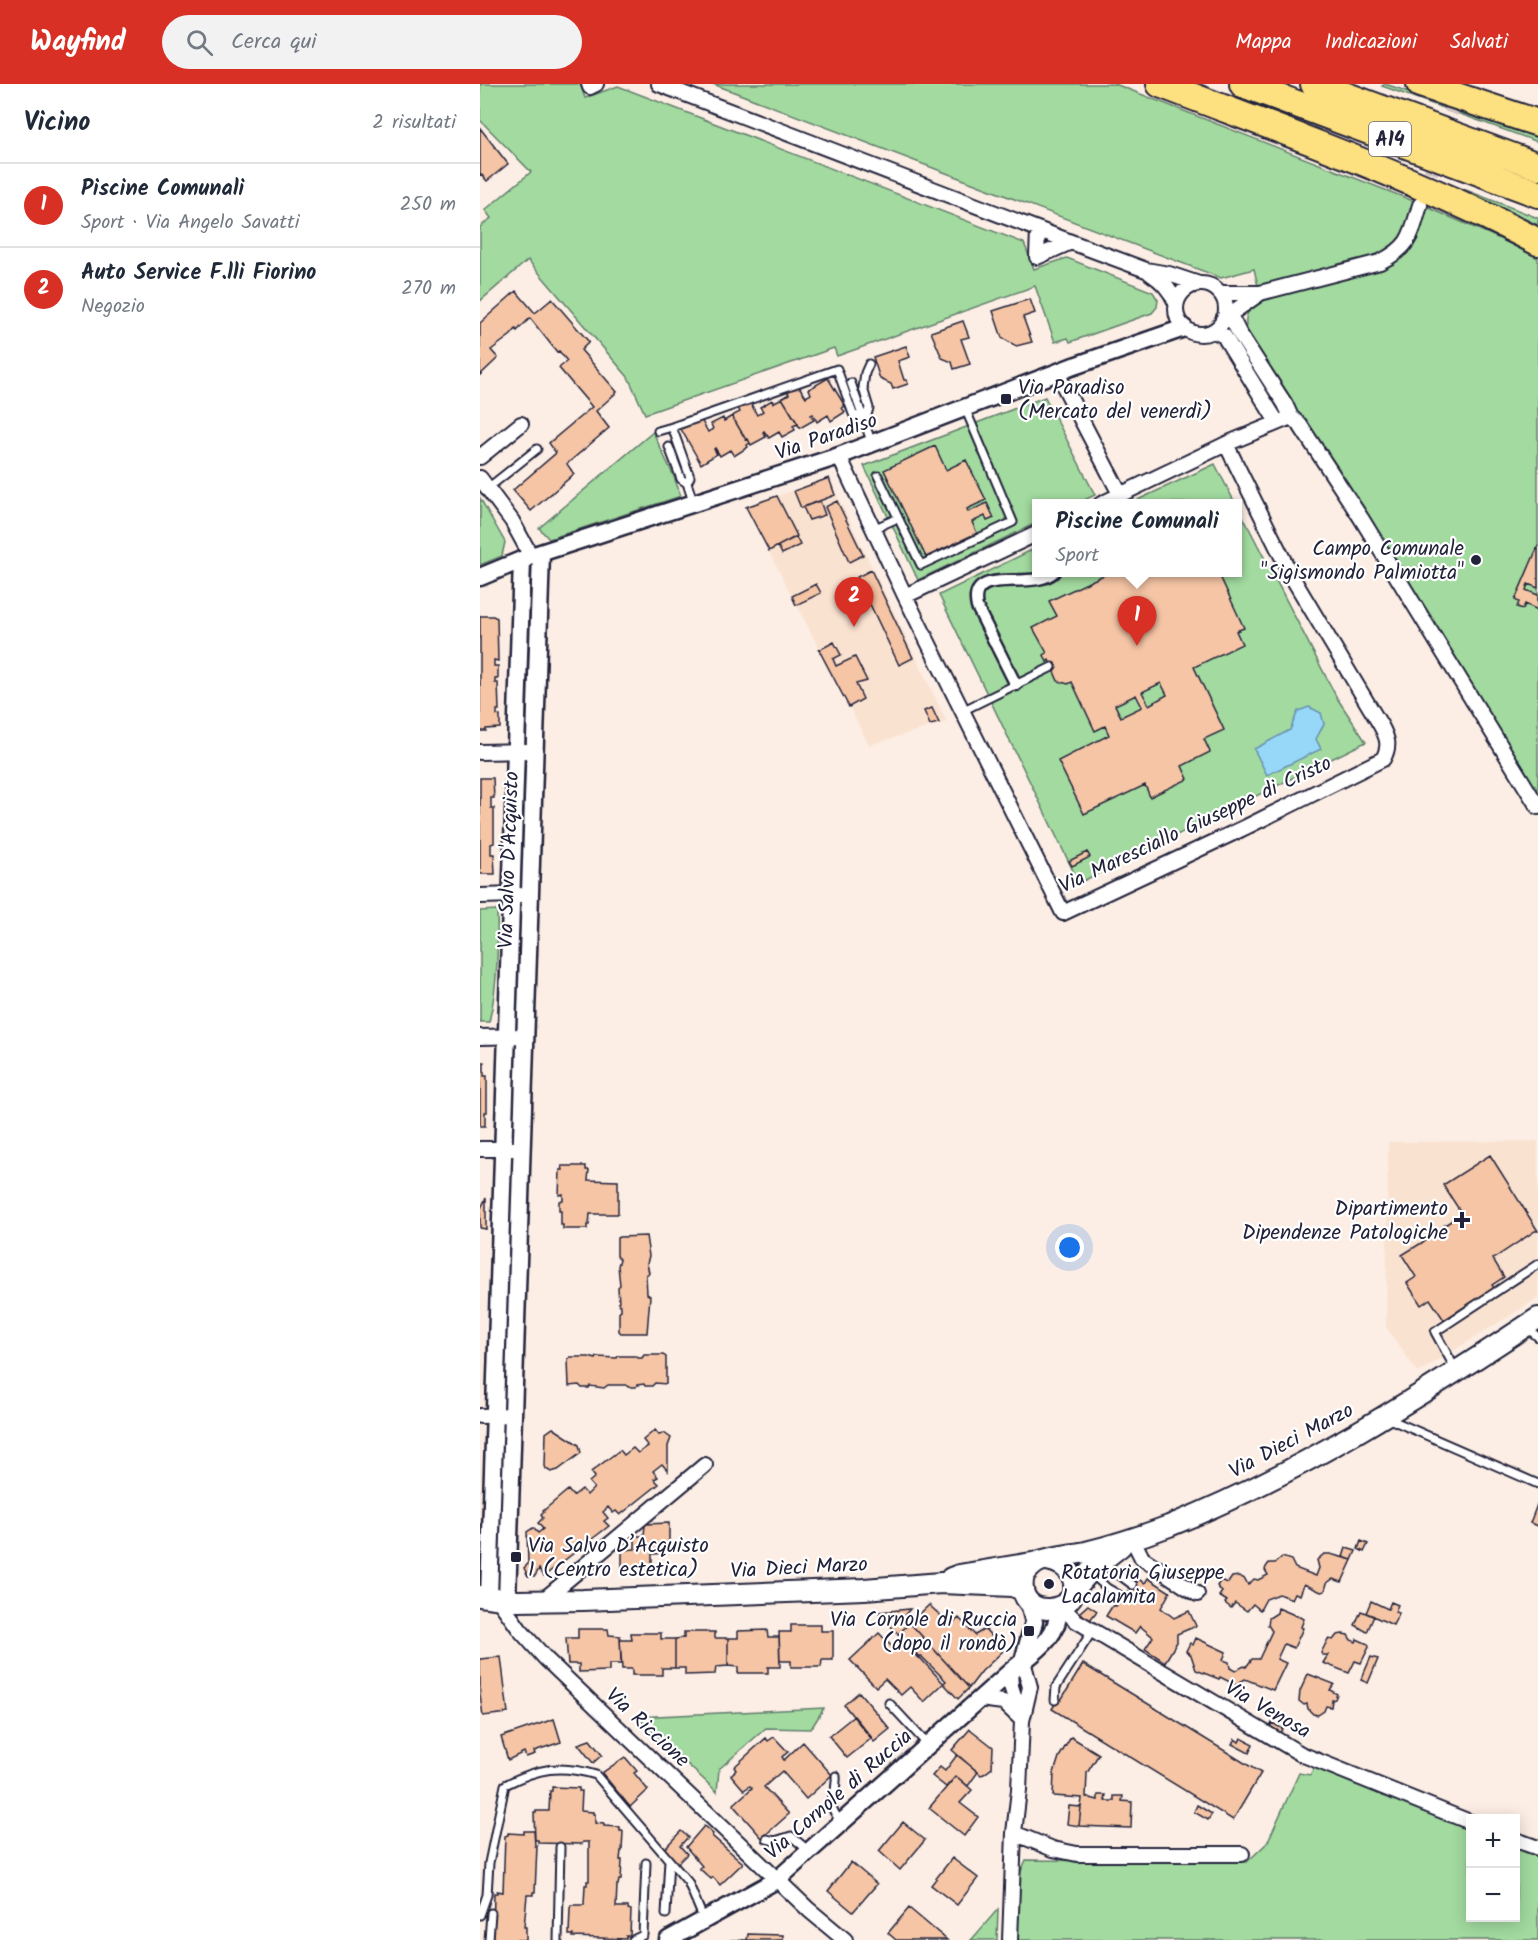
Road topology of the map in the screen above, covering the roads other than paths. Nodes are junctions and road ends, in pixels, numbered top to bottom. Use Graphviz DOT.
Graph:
graph roads {
  1 [pos="589,84"];
  2 [pos="596,84"];
  3 [pos="659,84"];
  4 [pos="1160,84"];
  5 [pos="1243,84"];
  6 [pos="1314,84"];
  7 [pos="1420,84"];
  8 [pos="1538,123"];
  9 [pos="1538,166"];
  10 [pos="1538,194"];
  11 [pos="1420,206"];
  12 [pos="1038,230"];
  13 [pos="1071,242"];
  14 [pos="1538,242"];
  15 [pos="1146,270"];
  16 [pos="1199,284"];
  17 [pos="1220,293"];
  18 [pos="1260,293"];
  19 [pos="1176,303"];
  20 [pos="1223,319"];
  21 [pos="1184,328"];
  22 [pos="1214,331"];
  23 [pos="869,364"];
  24 [pos="1058,373"];
  25 [pos="851,383"];
  26 [pos="965,408"];
  27 [pos="1291,417"];
  28 [pos="865,422"];
  29 [pos="1277,423"];
  30 [pos="522,424"];
  31 [pos="672,427"];
  32 [pos="658,431"];
  33 [pos="872,444"];
  34 [pos="1226,444"];
  35 [pos="669,447"];
  36 [pos="537,449"];
  37 [pos="839,456"];
  38 [pos="480,457"];
  39 [pos="878,476"];
  40 [pos="484,483"];
  41 [pos="687,483"];
  42 [pos="1120,495"];
  43 [pos="1112,499"];
  44 [pos="694,504"];
  45 [pos="898,518"];
  46 [pos="873,529"];
  47 [pos="1032,536"];
  48 [pos="531,557"];
  49 [pos="480,577"];
  50 [pos="1049,577"];
  51 [pos="905,596"];
  52 [pos="1052,668"];
  53 [pos="1016,685"];
  54 [pos="962,711"];
  55 [pos="516,751"];
  56 [pos="534,751"];
  57 [pos="480,752"];
  58 [pos="1538,807"];
  59 [pos="511,895"];
  60 [pos="530,895"];
  61 [pos="480,896"];
  62 [pos="525,1036"];
  63 [pos="480,1037"];
  64 [pos="507,1037"];
  65 [pos="503,1148"];
  66 [pos="480,1149"];
  67 [pos="522,1149"];
  68 [pos="1538,1264"];
  69 [pos="1533,1327"];
  70 [pos="1457,1372"];
  71 [pos="513,1415"];
  72 [pos="487,1416"];
  73 [pos="1384,1417"];
  74 [pos="705,1465"];
  75 [pos="1538,1484"];
  76 [pos="1130,1541"];
  77 [pos="1042,1561"];
  78 [pos="1096,1567"];
  79 [pos="941,1583"];
  80 [pos="1133,1585"];
  81 [pos="1073,1591"];
  82 [pos="1197,1594"];
  83 [pos="1121,1596"];
  84 [pos="1026,1597"];
  85 [pos="493,1598"];
  86 [pos="542,1600"];
  87 [pos="1059,1607"];
  88 [pos="1093,1630"];
  89 [pos="1016,1666"];
  90 [pos="980,1699"];
  91 [pos="1054,1700"];
  92 [pos="890,1703"];
  93 [pos="1022,1721"];
  94 [pos="928,1745"];
  95 [pos="836,1776"];
  96 [pos="1466,1820"];
  97 [pos="841,1822"];
  98 [pos="1014,1833"];
  99 [pos="767,1839"];
  100 [pos="1520,1842"];
  101 [pos="560,1847"];
  102 [pos="1538,1848"];
  103 [pos="809,1851"];
  104 [pos="1242,1854"];
  105 [pos="669,1860"];
  106 [pos="646,1863"];
  107 [pos="778,1878"];
  108 [pos="491,1914"];
  109 [pos="666,1914"];
  110 [pos="480,1915"];
  111 [pos="704,1920"];
  112 [pos="489,1940"];
  113 [pos="558,1940"];
  114 [pos="633,1940"];
  115 [pos="668,1940"];
  116 [pos="845,1940"];
  117 [pos="1010,1940"];
  1 -- 2 [label="street"];
  3 -- 12 [label="street"];
  4 -- 14 [label="highway"];
  5 -- 10 [label="highway, A14"];
  6 -- 9 [label="highway, A14"];
  7 -- 8 [label="highway"];
  11 -- 18 [label="street"];
  12 -- 13 [label="street"];
  12 -- 13 [label="street"];
  13 -- 15 [label="street"];
  15 -- 16 [label="street"];
  15 -- 19 [label="street"];
  16 -- 17 [label="street"];
  16 -- 19 [label="street"];
  17 -- 18 [label="street"];
  17 -- 20 [label="street"];
  18 -- 20 [label="street"];
  19 -- 21 [label="street"];
  20 -- 22 [label="street"];
  20 -- 27 [label="street"];
  21 -- 22 [label="street"];
  21 -- 24 [label="street, Via Paradiso"];
  22 -- 29 [label="street"];
  23 -- 28 [label="lane"];
  24 -- 26 [label="street, Via Paradiso"];
  24 -- 42 [label="street"];
  25 -- 28 [label="lane"];
  26 -- 33 [label="street, Via Paradiso"];
  26 -- 45 [label="lane"];
  27 -- 29 [label="street"];
  27 -- 58 [label="street"];
  28 -- 31 [label="lane"];
  28 -- 33 [label="lane"];
  29 -- 34 [label="street"];
  30 -- 38 [label="street"];
  31 -- 32 [label="lane"];
  31 -- 41 [label="lane"];
  33 -- 37 [label="street, Via Paradiso"];
  34 -- 42 [label="street"];
  34 -- 54 [label="street, Via Maresciallo Giuseppe di Cristo"];
  35 -- 41 [label="lane"];
  36 -- 40 [label="lane"];
  37 -- 44 [label="street, Via Paradiso"];
  37 -- 46 [label="street, Via Maresciallo Giuseppe di Cristo"];
  39 -- 45 [label="lane"];
  40 -- 48 [label="street"];
  41 -- 44 [label="lane"];
  42 -- 43 [label="street"];
  44 -- 48 [label="street, Via Paradiso"];
  45 -- 46 [label="lane"];
  46 -- 51 [label="street, Via Maresciallo Giuseppe di Cristo"];
  47 -- 51 [label="street"];
  48 -- 49 [label="street, Via Paradiso"];
  48 -- 55 [label="street, Via Salvo D'Acquisto"];
  48 -- 56 [label="street, Via Salvo D'Acquisto"];
  50 -- 53 [label="street"];
  51 -- 54 [label="street, Via Maresciallo Giuseppe di Cristo"];
  52 -- 53 [label="lane"];
  53 -- 54 [label="lane"];
  55 -- 56 [label="street"];
  55 -- 57 [label="street"];
  55 -- 59 [label="street, Via Salvo D'Acquisto"];
  56 -- 60 [label="street, Via Salvo D'Acquisto"];
  59 -- 60 [label="street"];
  59 -- 61 [label="street"];
  59 -- 64 [label="street, Via Salvo D'Acquisto"];
  60 -- 62 [label="street, Via Salvo D'Acquisto"];
  62 -- 64 [label="street"];
  62 -- 67 [label="street, Via Salvo D'Acquisto"];
  63 -- 64 [label="street"];
  64 -- 65 [label="street, Via Salvo D'Acquisto"];
  65 -- 66 [label="street"];
  65 -- 67 [label="street"];
  65 -- 72 [label="street, Via Salvo D'Acquisto"];
  67 -- 71 [label="street, Via Salvo D'Acquisto"];
  68 -- 70 [label="lane"];
  69 -- 70 [label="main road, Via Dieci Marzo"];
  70 -- 73 [label="main road, Via Dieci Marzo"];
  71 -- 72 [label="street"];
  71 -- 85 [label="street, Via Salvo D'Acquisto"];
  72 -- 85 [label="street, Via Salvo D'Acquisto"];
  73 -- 75 [label="lane"];
  73 -- 76 [label="main road, Via Dieci Marzo"];
  74 -- 86 [label="street"];
  76 -- 77 [label="main road, Via Dieci Marzo"];
  76 -- 78 [label="main road"];
  76 -- 82 [label="street"];
  77 -- 79 [label="main road, Via Dieci Marzo"];
  77 -- 81 [label="main road"];
  77 -- 84 [label="main road"];
  78 -- 80 [label="lane"];
  78 -- 81 [label="main road"];
  78 -- 83 [label="lane"];
  79 -- 84 [label="main road, Via Dieci Marzo"];
  79 -- 86 [label="main road, Via Dieci Marzo"];
  81 -- 87 [label="main road"];
  84 -- 87 [label="main road"];
  84 -- 89 [label="street"];
  85 -- 86 [label="main road, Via Dieci Marzo"];
  85 -- 107 [label="street, Via Riccione"];
  87 -- 88 [label="street, Via Venosa"];
  87 -- 89 [label="street, Via Cornole di Ruccia"];
  88 -- 91 [label="lane"];
  88 -- 96 [label="street, Via Venosa"];
  89 -- 90 [label="street, Via Cornole di Ruccia"];
  89 -- 93 [label="street"];
  90 -- 93 [label="street"];
  90 -- 94 [label="street, Via Cornole di Ruccia"];
  92 -- 94 [label="lane"];
  93 -- 98 [label="street"];
  94 -- 97 [label="street, Via Cornole di Ruccia"];
  95 -- 97 [label="lane"];
  97 -- 103 [label="street, Via Cornole di Ruccia"];
  98 -- 104 [label="street"];
  98 -- 117 [label="street"];
  99 -- 103 [label="lane"];
  100 -- 102 [label="street"];
  101 -- 113 [label="lane"];
  103 -- 107 [label="street, Via Cornole di Ruccia"];
  105 -- 109 [label="lane"];
  105 -- 110 [label="lane"];
  105 -- 111 [label="lane"];
  106 -- 114 [label="lane"];
  107 -- 111 [label="street, Via Cornole di Ruccia"];
  107 -- 116 [label="street, Via Riccione"];
  108 -- 112 [label="lane"];
  111 -- 115 [label="street, Via Cornole di Ruccia"];
}
